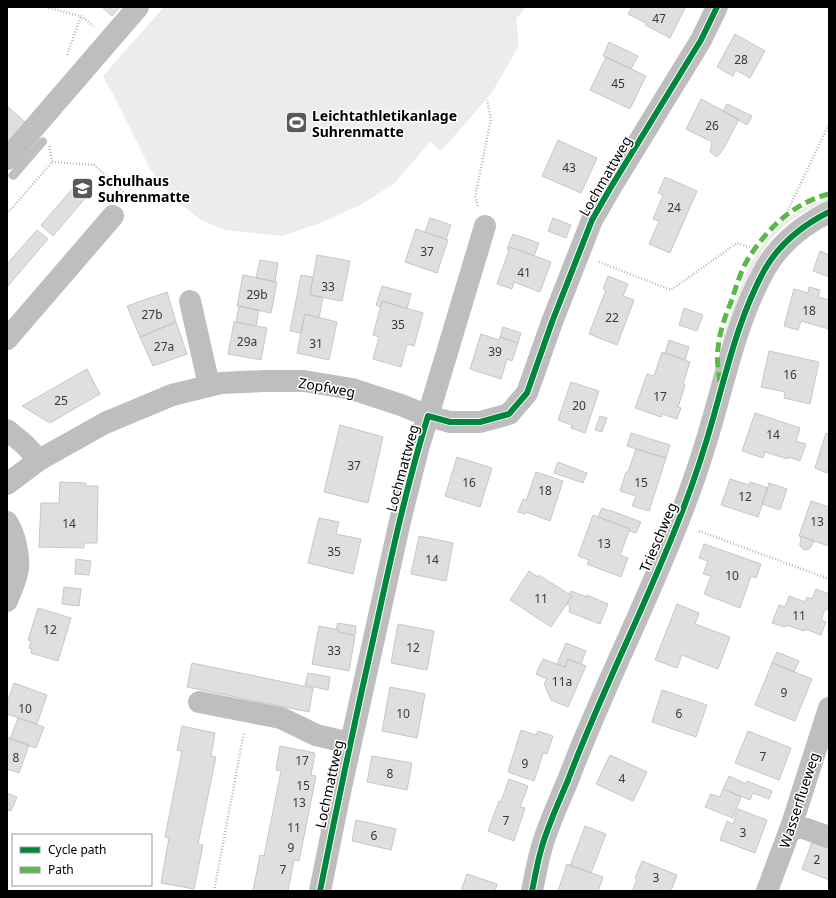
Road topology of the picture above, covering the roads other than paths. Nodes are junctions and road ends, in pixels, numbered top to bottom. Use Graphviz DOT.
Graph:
graph roads {
  1 [pos="138,7"];
  2 [pos="717,7"];
  3 [pos="7,159"];
  4 [pos="829,212"];
  5 [pos="113,216"];
  6 [pos="485,226"];
  7 [pos="190,300"];
  8 [pos="7,339"];
  9 [pos="209,385"];
  10 [pos="428,416"];
  11 [pos="7,430"];
  12 [pos="39,460"];
  13 [pos="7,484"];
  14 [pos="7,522"];
  15 [pos="7,601"];
  16 [pos="199,702"];
  17 [pos="829,708"];
  18 [pos="350,743"];
  19 [pos="792,824"];
  20 [pos="829,838"];
  21 [pos="320,891"];
  22 [pos="532,891"];
  23 [pos="767,891"];
  1 -- 3 [label="street"];
  2 -- 10 [label="street, Lochmattweg"];
  4 -- 22 [label="street, Trieschweg"];
  5 -- 8 [label="street"];
  6 -- 10 [label="street"];
  7 -- 9 [label="street"];
  9 -- 10 [label="street, Zopfweg"];
  9 -- 12 [label="street, Zopfweg"];
  10 -- 18 [label="street, Lochmattweg"];
  11 -- 12 [label="street"];
  12 -- 13 [label="street, Zopfweg"];
  14 -- 15 [label="street"];
  16 -- 18 [label="street"];
  17 -- 19 [label="street, Wasserflueweg"];
  18 -- 21 [label="street, Lochmattweg"];
  19 -- 20 [label="street"];
  19 -- 23 [label="street, Wasserflueweg"];
}
